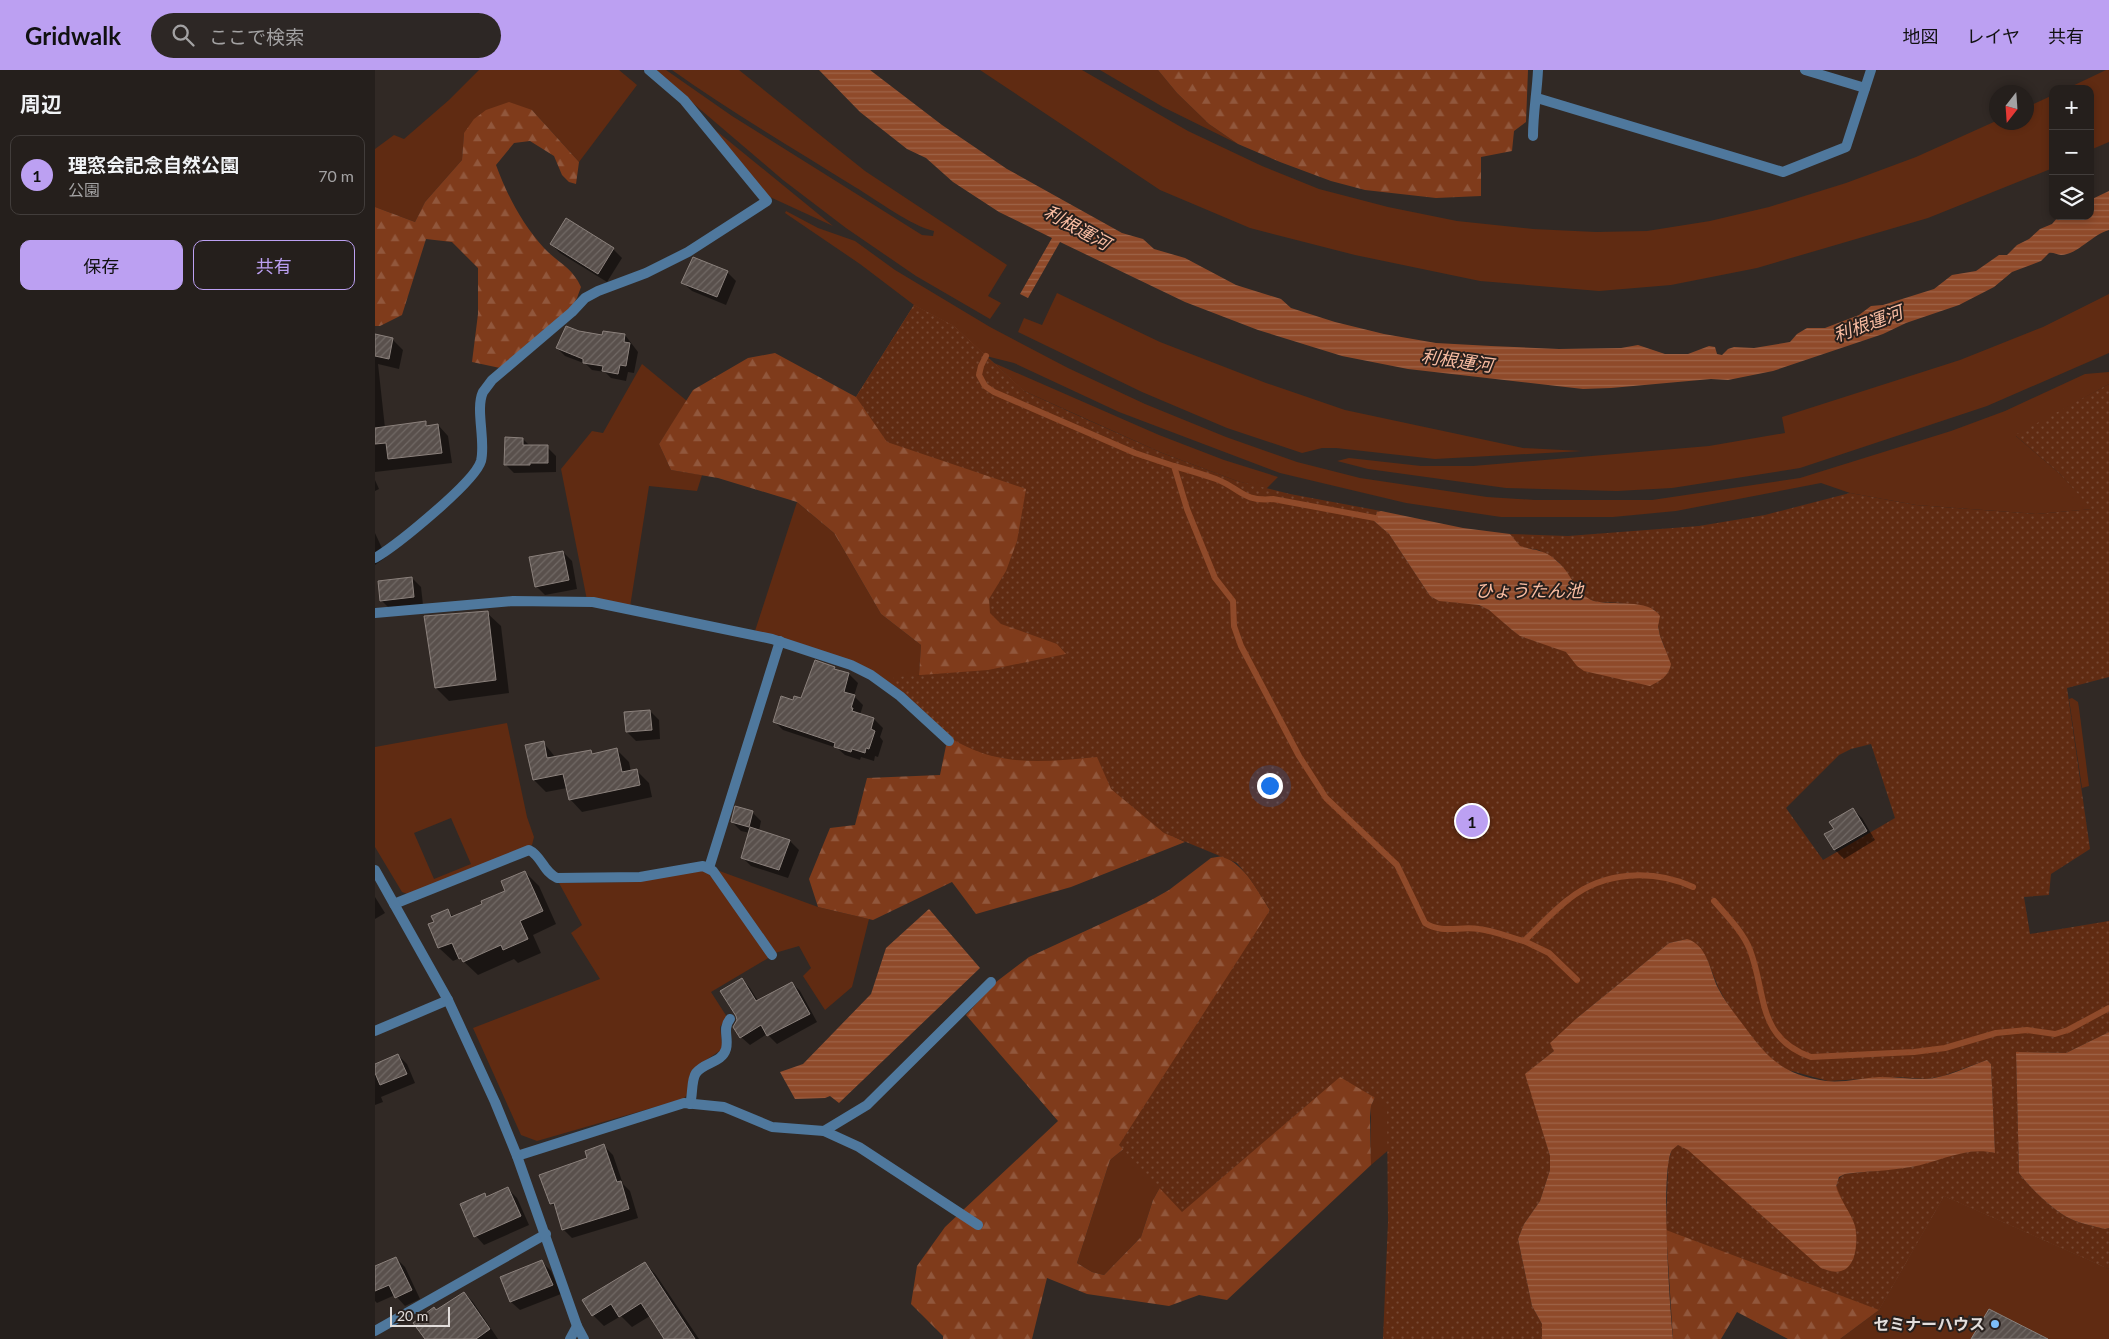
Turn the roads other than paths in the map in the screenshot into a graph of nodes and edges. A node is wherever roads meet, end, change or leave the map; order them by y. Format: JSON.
{"nodes":[{"id":1,"x":649,"y":70,"type":"edge"},
{"id":2,"x":1538,"y":70,"type":"edge"},
{"id":3,"x":1805,"y":70,"type":"edge"},
{"id":4,"x":1871,"y":70,"type":"edge"},
{"id":5,"x":1865,"y":88,"type":"junction"},
{"id":6,"x":1537,"y":98,"type":"junction"},
{"id":7,"x":1533,"y":136,"type":"dead end"},
{"id":8,"x":375,"y":558,"type":"edge"},
{"id":9,"x":375,"y":613,"type":"edge"},
{"id":10,"x":780,"y":641,"type":"junction"},
{"id":11,"x":949,"y":741,"type":"dead end"},
{"id":12,"x":709,"y":868,"type":"junction"},
{"id":13,"x":375,"y":870,"type":"edge"},
{"id":14,"x":394,"y":904,"type":"junction"},
{"id":15,"x":772,"y":954,"type":"dead end"},
{"id":16,"x":991,"y":982,"type":"dead end"},
{"id":17,"x":448,"y":1000,"type":"junction"},
{"id":18,"x":730,"y":1019,"type":"dead end"},
{"id":19,"x":375,"y":1031,"type":"edge"},
{"id":20,"x":690,"y":1104,"type":"junction"},
{"id":21,"x":824,"y":1131,"type":"junction"},
{"id":22,"x":517,"y":1156,"type":"junction"},
{"id":23,"x":978,"y":1224,"type":"dead end"},
{"id":24,"x":545,"y":1234,"type":"junction"},
{"id":25,"x":577,"y":1326,"type":"junction"},
{"id":26,"x":375,"y":1331,"type":"edge"},
{"id":27,"x":570,"y":1339,"type":"edge"},
{"id":28,"x":584,"y":1339,"type":"edge"}],
"edges":[{"from":1,"to":8,"type":"street"},
{"from":2,"to":6,"type":"street"},
{"from":3,"to":5,"type":"street"},
{"from":4,"to":5,"type":"street"},
{"from":5,"to":6,"type":"street"},
{"from":6,"to":7,"type":"street"},
{"from":9,"to":10,"type":"street"},
{"from":10,"to":11,"type":"street"},
{"from":10,"to":12,"type":"street"},
{"from":12,"to":14,"type":"street"},
{"from":12,"to":15,"type":"street"},
{"from":13,"to":14,"type":"street"},
{"from":14,"to":17,"type":"street"},
{"from":16,"to":21,"type":"street"},
{"from":17,"to":19,"type":"street"},
{"from":17,"to":22,"type":"street"},
{"from":18,"to":20,"type":"street"},
{"from":20,"to":21,"type":"street"},
{"from":20,"to":22,"type":"street"},
{"from":21,"to":23,"type":"street"},
{"from":22,"to":24,"type":"street"},
{"from":24,"to":25,"type":"street"},
{"from":24,"to":26,"type":"street"},
{"from":25,"to":27,"type":"street"},
{"from":25,"to":28,"type":"street"}]}
